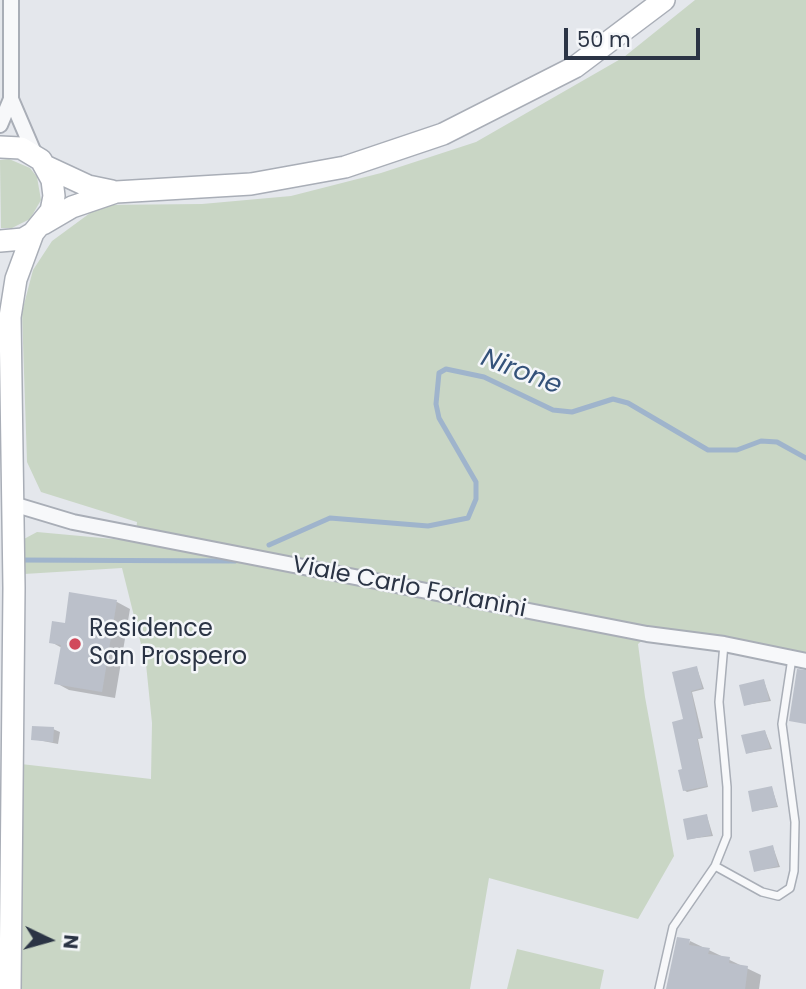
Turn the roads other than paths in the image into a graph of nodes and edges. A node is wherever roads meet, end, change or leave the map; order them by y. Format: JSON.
{"nodes":[{"id":1,"x":11,"y":0,"type":"edge"},
{"id":2,"x":664,"y":0,"type":"edge"},
{"id":3,"x":11,"y":99,"type":"junction"},
{"id":4,"x":0,"y":125,"type":"edge"},
{"id":5,"x":0,"y":147,"type":"edge"},
{"id":6,"x":40,"y":161,"type":"junction"},
{"id":7,"x":116,"y":192,"type":"junction"},
{"id":8,"x":38,"y":229,"type":"junction"},
{"id":9,"x":0,"y":241,"type":"edge"},
{"id":10,"x":0,"y":287,"type":"edge"},
{"id":11,"x":10,"y":317,"type":"junction"},
{"id":12,"x":13,"y":504,"type":"junction"},
{"id":13,"x":724,"y":644,"type":"junction"},
{"id":14,"x":799,"y":659,"type":"edge"},
{"id":15,"x":715,"y":866,"type":"junction"},
{"id":16,"x":10,"y":989,"type":"edge"},
{"id":17,"x":659,"y":989,"type":"edge"}],
"edges":[{"from":1,"to":3,"type":"street"},
{"from":2,"to":7,"type":"street"},
{"from":3,"to":4,"type":"street"},
{"from":3,"to":6,"type":"street"},
{"from":5,"to":6,"type":"street"},
{"from":6,"to":7,"type":"street"},
{"from":6,"to":8,"type":"street"},
{"from":7,"to":8,"type":"street"},
{"from":8,"to":9,"type":"street"},
{"from":8,"to":11,"type":"street"},
{"from":10,"to":11,"type":"street"},
{"from":11,"to":12,"type":"street"},
{"from":12,"to":13,"type":"street","name":"Viale Carlo Forlanini"},
{"from":12,"to":16,"type":"street"},
{"from":13,"to":14,"type":"street","name":"Viale Carlo Forlanini"},
{"from":13,"to":15,"type":"lane"},
{"from":14,"to":15,"type":"lane"},
{"from":15,"to":17,"type":"lane"}]}
